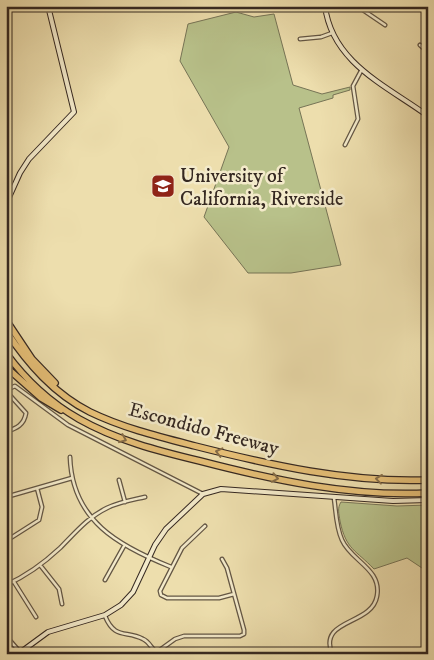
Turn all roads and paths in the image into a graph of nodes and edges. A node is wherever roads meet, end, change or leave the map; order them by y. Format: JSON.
{"nodes":[{"id":1,"x":48,"y":6,"type":"edge"},
{"id":2,"x":325,"y":6,"type":"edge"},
{"id":3,"x":357,"y":6,"type":"edge"},
{"id":4,"x":386,"y":25,"type":"dead end"},
{"id":5,"x":332,"y":33,"type":"junction"},
{"id":6,"x":300,"y":39,"type":"dead end"},
{"id":7,"x":420,"y":45,"type":"dead end"},
{"id":8,"x":428,"y":52,"type":"edge"},
{"id":9,"x":361,"y":71,"type":"junction"},
{"id":10,"x":428,"y":116,"type":"edge"},
{"id":11,"x":345,"y":146,"type":"dead end"},
{"id":12,"x":6,"y":204,"type":"edge"},
{"id":13,"x":6,"y":320,"type":"edge"},
{"id":14,"x":6,"y":331,"type":"edge"},
{"id":15,"x":6,"y":353,"type":"edge"},
{"id":16,"x":6,"y":367,"type":"edge"},
{"id":17,"x":6,"y":390,"type":"edge"},
{"id":18,"x":89,"y":412,"type":"junction"},
{"id":19,"x":78,"y":419,"type":"junction"},
{"id":20,"x":6,"y":432,"type":"edge"},
{"id":21,"x":70,"y":457,"type":"dead end"},
{"id":22,"x":6,"y":460,"type":"edge"},
{"id":23,"x":6,"y":468,"type":"edge"},
{"id":24,"x":72,"y":478,"type":"junction"},
{"id":25,"x":119,"y":480,"type":"dead end"},
{"id":26,"x":428,"y":480,"type":"edge"},
{"id":27,"x":37,"y":488,"type":"junction"},
{"id":28,"x":428,"y":493,"type":"edge"},
{"id":29,"x":203,"y":494,"type":"junction"},
{"id":30,"x":6,"y":497,"type":"edge"},
{"id":31,"x":145,"y":498,"type":"dead end"},
{"id":32,"x":334,"y":498,"type":"junction"},
{"id":33,"x":428,"y":500,"type":"edge"},
{"id":34,"x":125,"y":502,"type":"junction"},
{"id":35,"x":91,"y":518,"type":"junction"},
{"id":36,"x":205,"y":526,"type":"dead end"},
{"id":37,"x":6,"y":541,"type":"edge"},
{"id":38,"x":125,"y":546,"type":"junction"},
{"id":39,"x":149,"y":559,"type":"junction"},
{"id":40,"x":222,"y":559,"type":"dead end"},
{"id":41,"x":40,"y":565,"type":"junction"},
{"id":42,"x":171,"y":568,"type":"junction"},
{"id":43,"x":105,"y":580,"type":"dead end"},
{"id":44,"x":14,"y":582,"type":"junction"},
{"id":45,"x":6,"y":585,"type":"edge"},
{"id":46,"x":234,"y":594,"type":"junction"},
{"id":47,"x":62,"y":604,"type":"dead end"},
{"id":48,"x":105,"y":615,"type":"junction"},
{"id":49,"x":36,"y":617,"type":"dead end"},
{"id":50,"x":6,"y":636,"type":"edge"},
{"id":51,"x":20,"y":653,"type":"edge"},
{"id":52,"x":332,"y":654,"type":"edge"}],
"edges":[{"from":1,"to":12,"type":"street"},
{"from":2,"to":5,"type":"street"},
{"from":3,"to":4,"type":"street"},
{"from":5,"to":6,"type":"street"},
{"from":5,"to":9,"type":"street"},
{"from":7,"to":8,"type":"street"},
{"from":9,"to":10,"type":"street"},
{"from":9,"to":11,"type":"street"},
{"from":13,"to":18,"type":"highway"},
{"from":14,"to":18,"type":"highway","name":"Escondido Freeway"},
{"from":15,"to":19,"type":"highway","name":"Escondido Freeway"},
{"from":16,"to":19,"type":"highway"},
{"from":17,"to":20,"type":"street"},
{"from":17,"to":29,"type":"street"},
{"from":26,"to":18,"type":"highway","name":"Escondido Freeway","one_way":true},
{"from":19,"to":28,"type":"highway","name":"Escondido Freeway","one_way":true},
{"from":21,"to":24,"type":"street"},
{"from":22,"to":23,"type":"street"},
{"from":24,"to":27,"type":"street"},
{"from":24,"to":35,"type":"street"},
{"from":25,"to":34,"type":"street"},
{"from":27,"to":30,"type":"street"},
{"from":27,"to":37,"type":"street"},
{"from":29,"to":32,"type":"street"},
{"from":29,"to":39,"type":"street"},
{"from":31,"to":34,"type":"street"},
{"from":32,"to":33,"type":"street"},
{"from":32,"to":52,"type":"street"},
{"from":34,"to":35,"type":"street"},
{"from":35,"to":38,"type":"street"},
{"from":35,"to":41,"type":"street"},
{"from":36,"to":42,"type":"street"},
{"from":38,"to":39,"type":"street"},
{"from":38,"to":43,"type":"street"},
{"from":39,"to":42,"type":"street"},
{"from":39,"to":48,"type":"street"},
{"from":40,"to":46,"type":"street"},
{"from":41,"to":44,"type":"street"},
{"from":41,"to":47,"type":"street"},
{"from":42,"to":46,"type":"street"},
{"from":44,"to":45,"type":"street"},
{"from":44,"to":49,"type":"street"},
{"from":46,"to":48,"type":"street"},
{"from":48,"to":51,"type":"street"},
{"from":50,"to":51,"type":"street"}]}
